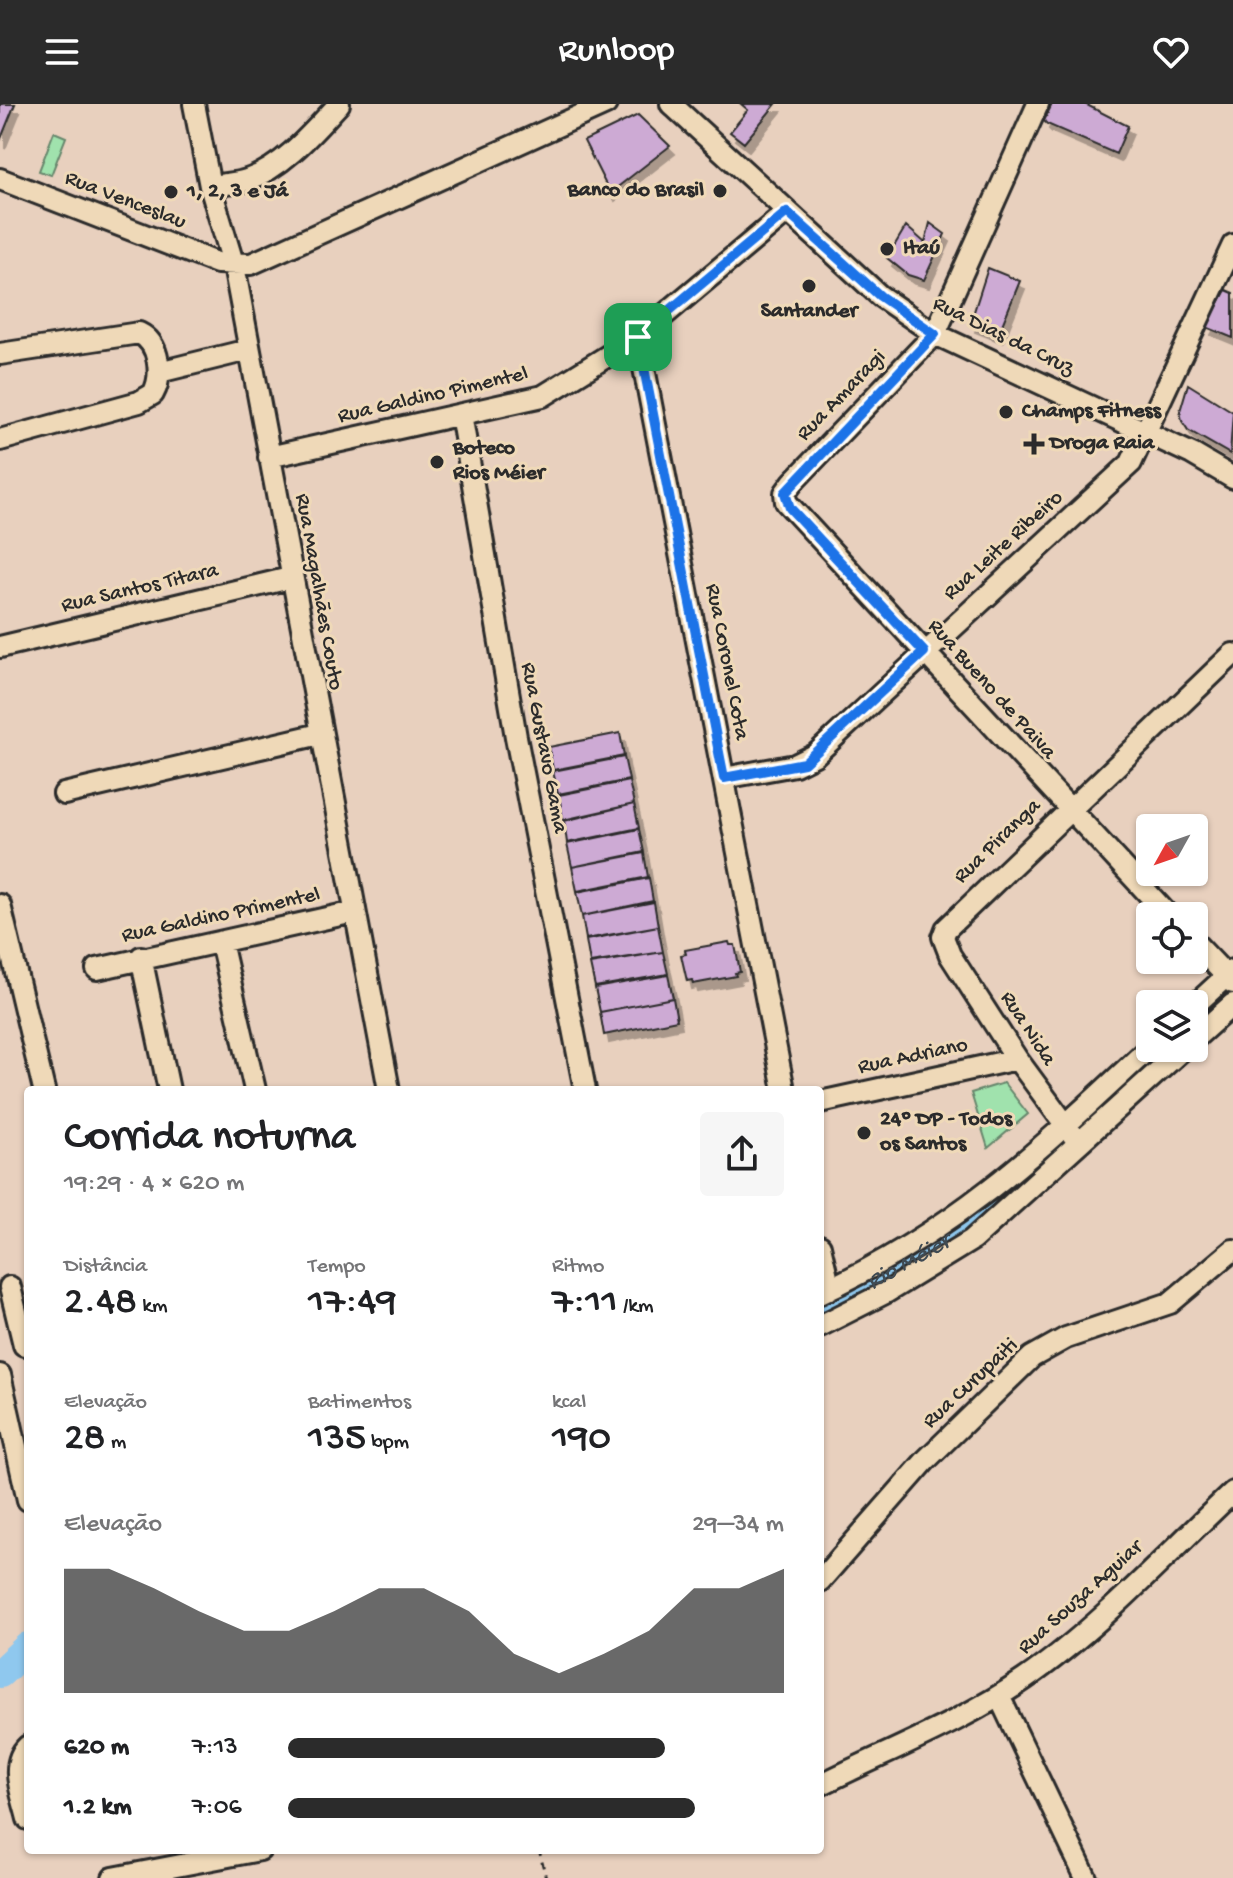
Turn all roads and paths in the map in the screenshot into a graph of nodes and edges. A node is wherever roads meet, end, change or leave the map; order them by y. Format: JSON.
{"nodes":[{"id":1,"x":194,"y":104,"type":"edge"},
{"id":2,"x":339,"y":104,"type":"edge"},
{"id":3,"x":606,"y":104,"type":"edge"},
{"id":4,"x":1038,"y":104,"type":"edge"},
{"id":5,"x":683,"y":108,"type":"edge"},
{"id":6,"x":0,"y":179,"type":"edge"},
{"id":7,"x":210,"y":186,"type":"junction"},
{"id":8,"x":787,"y":212,"type":"junction"},
{"id":9,"x":1233,"y":245,"type":"edge"},
{"id":10,"x":234,"y":266,"type":"junction"},
{"id":11,"x":935,"y":334,"type":"junction"},
{"id":12,"x":638,"y":337,"type":"junction"},
{"id":13,"x":248,"y":350,"type":"junction"},
{"id":14,"x":0,"y":354,"type":"edge"},
{"id":15,"x":159,"y":372,"type":"junction"},
{"id":16,"x":461,"y":414,"type":"junction"},
{"id":17,"x":1146,"y":433,"type":"junction"},
{"id":18,"x":0,"y":440,"type":"edge"},
{"id":19,"x":269,"y":457,"type":"junction"},
{"id":20,"x":1233,"y":478,"type":"edge"},
{"id":21,"x":785,"y":493,"type":"joint"},
{"id":22,"x":290,"y":578,"type":"junction"},
{"id":23,"x":0,"y":647,"type":"edge"},
{"id":24,"x":924,"y":652,"type":"junction"},
{"id":25,"x":1233,"y":654,"type":"edge"},
{"id":26,"x":320,"y":734,"type":"junction"},
{"id":27,"x":724,"y":778,"type":"junction"},
{"id":28,"x":64,"y":794,"type":"dead end"},
{"id":29,"x":1067,"y":809,"type":"junction"},
{"id":30,"x":1156,"y":902,"type":"edge"},
{"id":31,"x":0,"y":905,"type":"edge"},
{"id":32,"x":354,"y":912,"type":"junction"},
{"id":33,"x":943,"y":937,"type":"joint"},
{"id":34,"x":221,"y":942,"type":"junction"},
{"id":35,"x":1208,"y":955,"type":"edge"},
{"id":36,"x":141,"y":957,"type":"junction"},
{"id":37,"x":97,"y":969,"type":"dead end"},
{"id":38,"x":1231,"y":977,"type":"edge"},
{"id":39,"x":1208,"y":995,"type":"edge"},
{"id":40,"x":1233,"y":1004,"type":"edge"},
{"id":41,"x":1208,"y":1026,"type":"edge"},
{"id":42,"x":1017,"y":1059,"type":"junction"},
{"id":43,"x":1137,"y":1062,"type":"edge"},
{"id":44,"x":1166,"y":1062,"type":"edge"},
{"id":45,"x":43,"y":1086,"type":"edge"},
{"id":46,"x":168,"y":1086,"type":"edge"},
{"id":47,"x":254,"y":1086,"type":"edge"},
{"id":48,"x":388,"y":1086,"type":"edge"},
{"id":49,"x":584,"y":1086,"type":"edge"},
{"id":50,"x":783,"y":1086,"type":"edge"},
{"id":51,"x":824,"y":1101,"type":"edge"},
{"id":52,"x":1072,"y":1134,"type":"junction"},
{"id":53,"x":1233,"y":1250,"type":"edge"},
{"id":54,"x":13,"y":1286,"type":"edge"},
{"id":55,"x":825,"y":1291,"type":"edge"},
{"id":56,"x":824,"y":1324,"type":"edge"},
{"id":57,"x":24,"y":1345,"type":"dead end"},
{"id":58,"x":0,"y":1375,"type":"edge"},
{"id":59,"x":24,"y":1482,"type":"edge"},
{"id":60,"x":1233,"y":1492,"type":"edge"},
{"id":61,"x":824,"y":1576,"type":"edge"},
{"id":62,"x":999,"y":1696,"type":"junction"},
{"id":63,"x":24,"y":1751,"type":"edge"},
{"id":64,"x":824,"y":1783,"type":"edge"},
{"id":65,"x":24,"y":1802,"type":"edge"},
{"id":66,"x":216,"y":1854,"type":"edge"},
{"id":67,"x":540,"y":1854,"type":"edge"},
{"id":68,"x":173,"y":1858,"type":"edge"},
{"id":69,"x":113,"y":1878,"type":"edge"},
{"id":70,"x":546,"y":1878,"type":"edge"},
{"id":71,"x":1086,"y":1878,"type":"edge"}],
"edges":[{"from":1,"to":7,"type":"street","name":"Rua Magalhães Couto"},
{"from":2,"to":7,"type":"street"},
{"from":3,"to":10,"type":"street"},
{"from":4,"to":11,"type":"street","name":"Rua Amaragi"},
{"from":5,"to":8,"type":"street","name":"Rua Dias da Cruz"},
{"from":6,"to":10,"type":"street","name":"Rua Venceslau"},
{"from":7,"to":10,"type":"street","name":"Rua Magalhães Couto"},
{"from":8,"to":11,"type":"street","name":"Rua Dias da Cruz"},
{"from":8,"to":12,"type":"street","name":"Rua Galdino Pimentel"},
{"from":9,"to":17,"type":"street","name":"Rua Leite Ribeiro"},
{"from":10,"to":13,"type":"street","name":"Rua Magalhães Couto"},
{"from":11,"to":17,"type":"street","name":"Rua Dias da Cruz"},
{"from":11,"to":21,"type":"street","name":"Rua Amaragi"},
{"from":12,"to":16,"type":"street","name":"Rua Galdino Pimentel"},
{"from":12,"to":27,"type":"street","name":"Rua Coronel Cota"},
{"from":13,"to":15,"type":"street"},
{"from":13,"to":19,"type":"street","name":"Rua Magalhães Couto"},
{"from":14,"to":15,"type":"street"},
{"from":15,"to":18,"type":"street"},
{"from":16,"to":19,"type":"street","name":"Rua Galdino Pimentel"},
{"from":16,"to":49,"type":"street","name":"Rua Gustavo Gama"},
{"from":17,"to":20,"type":"street","name":"Rua Dias da Cruz"},
{"from":17,"to":24,"type":"street","name":"Rua Leite Ribeiro"},
{"from":19,"to":22,"type":"street","name":"Rua Magalhães Couto"},
{"from":21,"to":24,"type":"street","name":"Rua Bueno de Paiva"},
{"from":22,"to":23,"type":"street","name":"Rua Santos Titara"},
{"from":22,"to":26,"type":"street","name":"Rua Magalhães Couto"},
{"from":24,"to":27,"type":"street","name":"Rua Leite Ribeiro"},
{"from":24,"to":29,"type":"street","name":"Rua Bueno de Paiva"},
{"from":25,"to":29,"type":"street","name":"Rua Piranga"},
{"from":26,"to":28,"type":"street"},
{"from":26,"to":32,"type":"street","name":"Rua Magalhães Couto"},
{"from":27,"to":50,"type":"street","name":"Rua Coronel Cota"},
{"from":29,"to":30,"type":"street","name":"Rua Bueno de Paiva"},
{"from":29,"to":33,"type":"street","name":"Rua Piranga"},
{"from":31,"to":45,"type":"street"},
{"from":32,"to":34,"type":"street","name":"Rua Galdino Primentel"},
{"from":32,"to":48,"type":"street","name":"Rua Magalhães Couto"},
{"from":33,"to":42,"type":"street","name":"Rua Nida"},
{"from":34,"to":36,"type":"street","name":"Rua Galdino Primentel"},
{"from":34,"to":47,"type":"street"},
{"from":35,"to":38,"type":"street"},
{"from":36,"to":37,"type":"street","name":"Rua Galdino Primentel"},
{"from":36,"to":46,"type":"street"},
{"from":38,"to":39,"type":"street"},
{"from":40,"to":41,"type":"street"},
{"from":42,"to":51,"type":"street","name":"Rua Adriano"},
{"from":42,"to":52,"type":"street","name":"Rua Nida"},
{"from":43,"to":52,"type":"street"},
{"from":44,"to":52,"type":"street"},
{"from":52,"to":55,"type":"street"},
{"from":52,"to":56,"type":"street"},
{"from":53,"to":61,"type":"street","name":"Rua Curupaiti"},
{"from":54,"to":57,"type":"street"},
{"from":58,"to":59,"type":"street"},
{"from":60,"to":62,"type":"street","name":"Rua Souza Aguiar"},
{"from":62,"to":64,"type":"street","name":"Rua Souza Aguiar"},
{"from":62,"to":71,"type":"street"},
{"from":63,"to":65,"type":"street"},
{"from":66,"to":68,"type":"street"},
{"from":67,"to":70,"type":"path"},
{"from":68,"to":69,"type":"street"}]}
